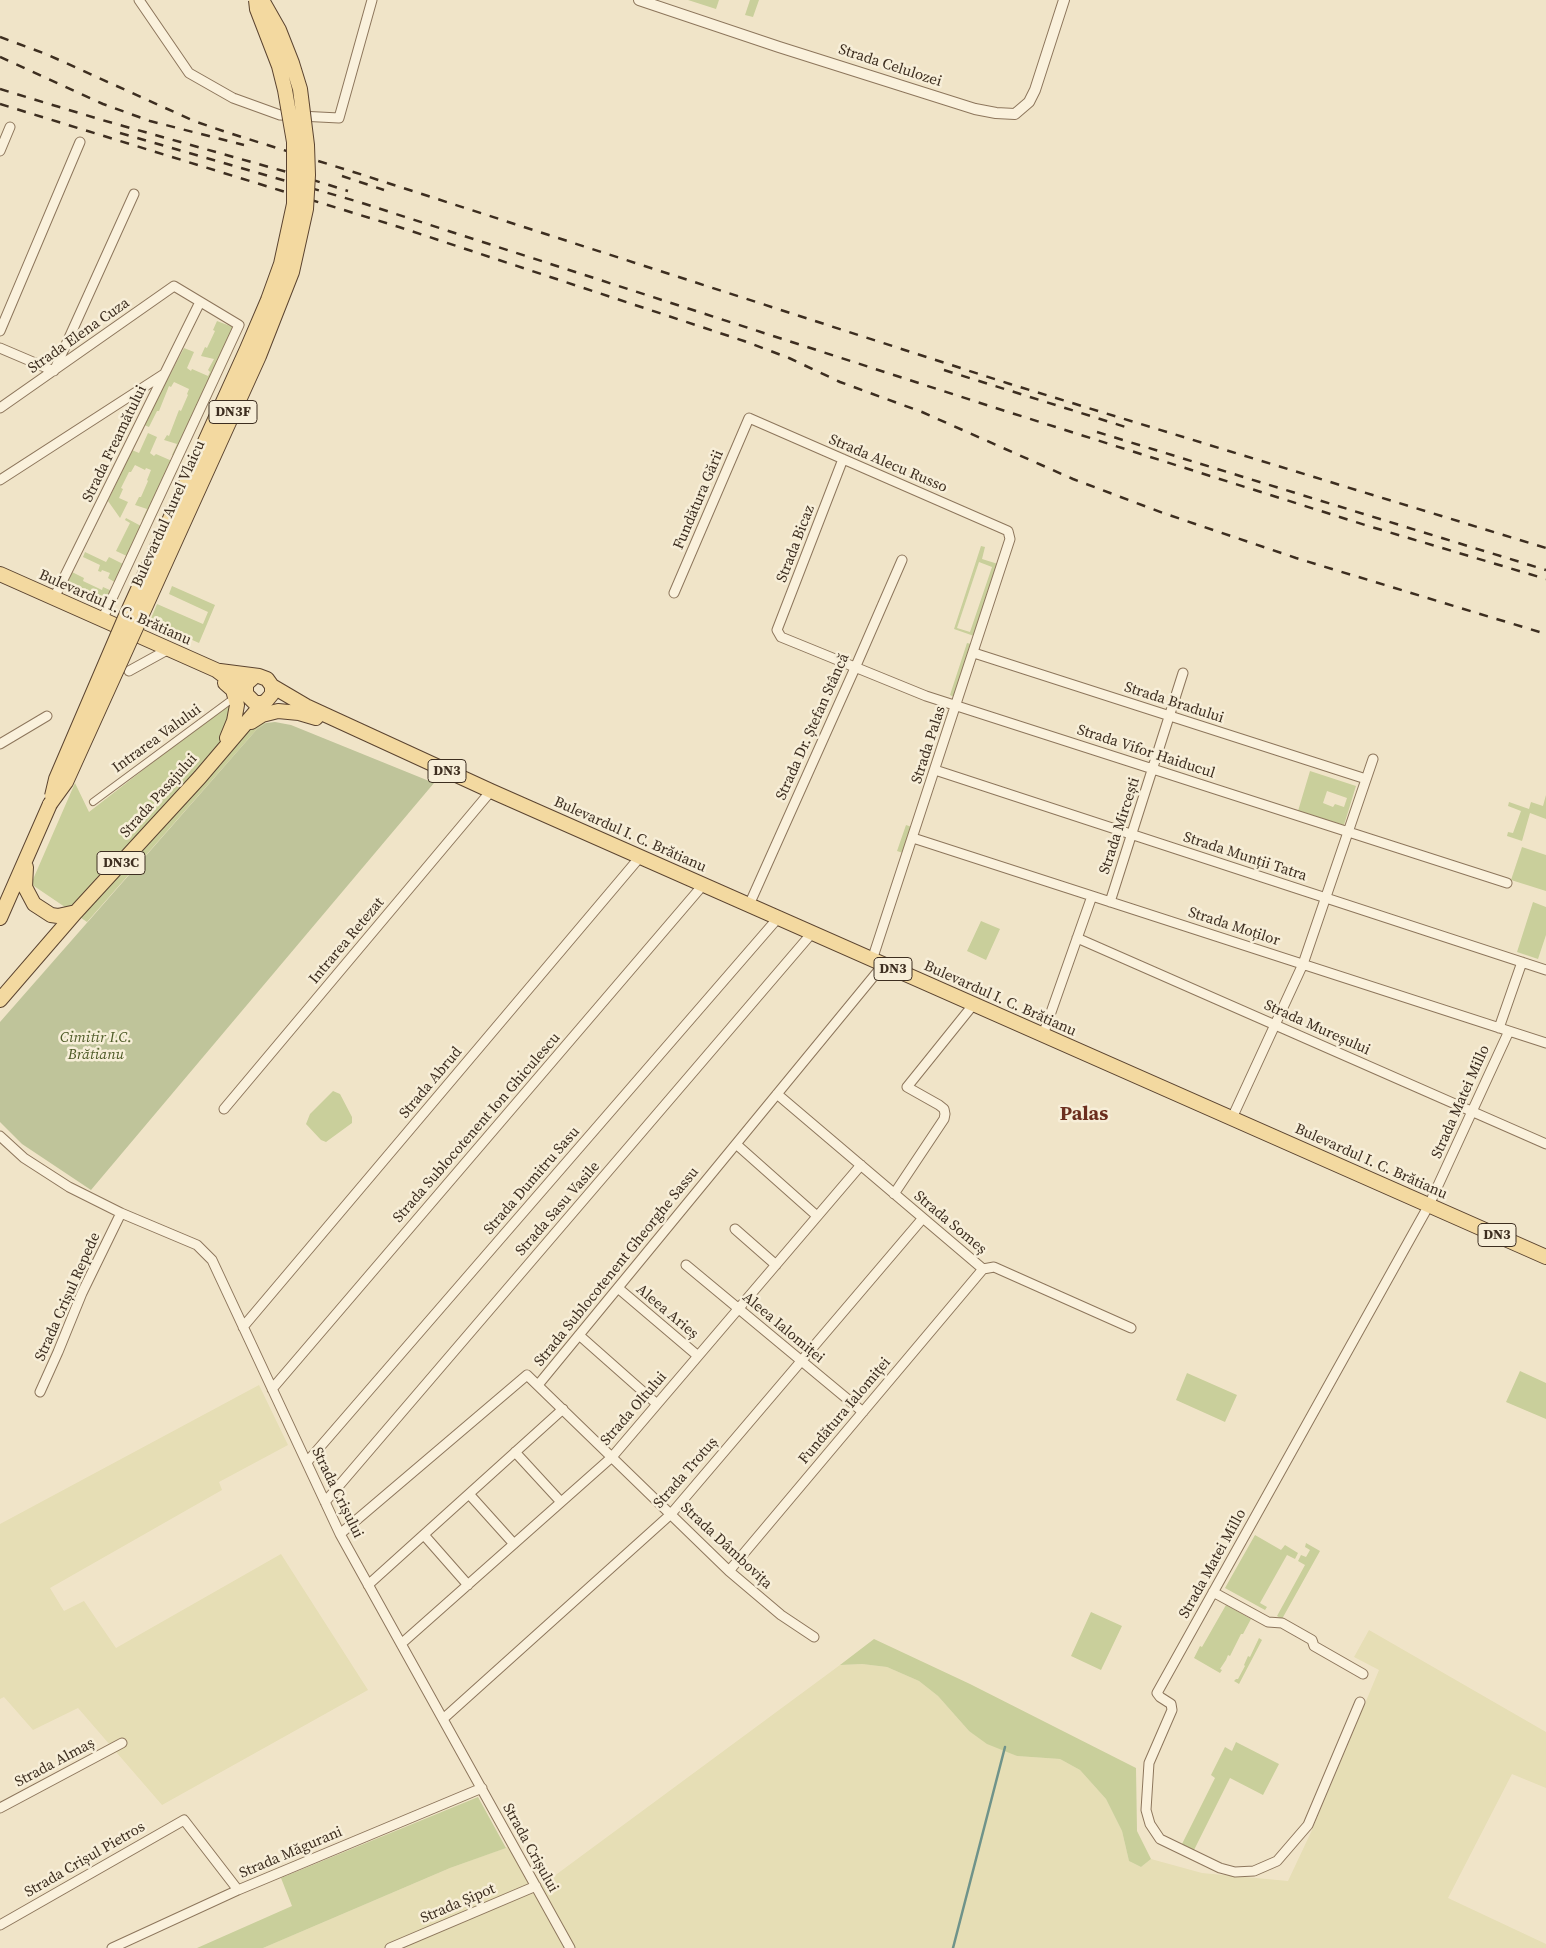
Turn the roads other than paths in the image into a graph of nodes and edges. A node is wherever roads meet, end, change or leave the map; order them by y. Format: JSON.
{"nodes":[{"id":1,"x":139,"y":0,"type":"edge"},
{"id":2,"x":256,"y":0,"type":"edge"},
{"id":3,"x":262,"y":0,"type":"edge"},
{"id":4,"x":372,"y":0,"type":"edge"},
{"id":5,"x":639,"y":0,"type":"edge"},
{"id":6,"x":1064,"y":0,"type":"edge"},
{"id":7,"x":10,"y":127,"type":"dead end"},
{"id":8,"x":80,"y":142,"type":"dead end"},
{"id":9,"x":0,"y":151,"type":"edge"},
{"id":10,"x":134,"y":194,"type":"dead end"},
{"id":11,"x":200,"y":302,"type":"junction"},
{"id":12,"x":0,"y":331,"type":"edge"},
{"id":13,"x":0,"y":348,"type":"edge"},
{"id":14,"x":54,"y":371,"type":"junction"},
{"id":15,"x":164,"y":374,"type":"junction"},
{"id":16,"x":0,"y":408,"type":"edge"},
{"id":17,"x":749,"y":418,"type":"joint"},
{"id":18,"x":843,"y":460,"type":"junction"},
{"id":19,"x":0,"y":480,"type":"edge"},
{"id":20,"x":1010,"y":539,"type":"joint"},
{"id":21,"x":902,"y":560,"type":"dead end"},
{"id":22,"x":0,"y":574,"type":"edge"},
{"id":23,"x":674,"y":593,"type":"dead end"},
{"id":24,"x":54,"y":598,"type":"junction"},
{"id":25,"x":102,"y":620,"type":"junction"},
{"id":26,"x":781,"y":637,"type":"joint"},
{"id":27,"x":169,"y":649,"type":"junction"},
{"id":28,"x":974,"y":653,"type":"junction"},
{"id":29,"x":200,"y":663,"type":"junction"},
{"id":30,"x":855,"y":668,"type":"junction"},
{"id":31,"x":216,"y":670,"type":"junction"},
{"id":32,"x":129,"y":672,"type":"dead end"},
{"id":33,"x":1183,"y":673,"type":"dead end"},
{"id":34,"x":255,"y":676,"type":"junction"},
{"id":35,"x":272,"y":686,"type":"junction"},
{"id":36,"x":242,"y":694,"type":"junction"},
{"id":37,"x":265,"y":702,"type":"junction"},
{"id":38,"x":306,"y":706,"type":"junction"},
{"id":39,"x":956,"y":706,"type":"junction"},
{"id":40,"x":47,"y":716,"type":"dead end"},
{"id":41,"x":1170,"y":716,"type":"junction"},
{"id":42,"x":354,"y":728,"type":"junction"},
{"id":43,"x":0,"y":744,"type":"edge"},
{"id":44,"x":224,"y":748,"type":"junction"},
{"id":45,"x":1373,"y":760,"type":"dead end"},
{"id":46,"x":1153,"y":769,"type":"junction"},
{"id":47,"x":935,"y":770,"type":"junction"},
{"id":48,"x":1366,"y":779,"type":"junction"},
{"id":49,"x":491,"y":791,"type":"junction"},
{"id":50,"x":93,"y":802,"type":"dead end"},
{"id":51,"x":50,"y":804,"type":"junction"},
{"id":52,"x":1348,"y":832,"type":"junction"},
{"id":53,"x":1132,"y":834,"type":"junction"},
{"id":54,"x":913,"y":838,"type":"junction"},
{"id":55,"x":28,"y":854,"type":"junction"},
{"id":56,"x":640,"y":857,"type":"junction"},
{"id":57,"x":1507,"y":882,"type":"dead end"},
{"id":58,"x":703,"y":885,"type":"junction"},
{"id":59,"x":1092,"y":896,"type":"junction"},
{"id":60,"x":1326,"y":898,"type":"junction"},
{"id":61,"x":1110,"y":902,"type":"junction"},
{"id":62,"x":749,"y":905,"type":"junction"},
{"id":63,"x":76,"y":912,"type":"junction"},
{"id":64,"x":0,"y":918,"type":"edge"},
{"id":65,"x":778,"y":918,"type":"junction"},
{"id":66,"x":812,"y":933,"type":"junction"},
{"id":67,"x":1077,"y":938,"type":"junction"},
{"id":68,"x":878,"y":962,"type":"junction"},
{"id":69,"x":1522,"y":962,"type":"junction"},
{"id":70,"x":1303,"y":964,"type":"junction"},
{"id":71,"x":1546,"y":970,"type":"edge"},
{"id":72,"x":0,"y":1000,"type":"edge"},
{"id":73,"x":973,"y":1005,"type":"junction"},
{"id":74,"x":1275,"y":1025,"type":"junction"},
{"id":75,"x":1499,"y":1028,"type":"junction"},
{"id":76,"x":1509,"y":1031,"type":"junction"},
{"id":77,"x":1043,"y":1035,"type":"junction"},
{"id":78,"x":1546,"y":1043,"type":"edge"},
{"id":79,"x":777,"y":1094,"type":"junction"},
{"id":80,"x":224,"y":1109,"type":"dead end"},
{"id":81,"x":1472,"y":1112,"type":"junction"},
{"id":82,"x":1232,"y":1118,"type":"junction"},
{"id":83,"x":0,"y":1136,"type":"edge"},
{"id":84,"x":736,"y":1144,"type":"junction"},
{"id":85,"x":1546,"y":1144,"type":"edge"},
{"id":86,"x":861,"y":1165,"type":"junction"},
{"id":87,"x":894,"y":1194,"type":"junction"},
{"id":88,"x":1429,"y":1205,"type":"junction"},
{"id":89,"x":121,"y":1213,"type":"junction"},
{"id":90,"x":818,"y":1216,"type":"junction"},
{"id":91,"x":923,"y":1218,"type":"junction"},
{"id":92,"x":735,"y":1230,"type":"dead end"},
{"id":93,"x":1546,"y":1257,"type":"edge"},
{"id":94,"x":686,"y":1265,"type":"dead end"},
{"id":95,"x":776,"y":1265,"type":"junction"},
{"id":96,"x":983,"y":1269,"type":"junction"},
{"id":97,"x":618,"y":1288,"type":"junction"},
{"id":98,"x":738,"y":1309,"type":"junction"},
{"id":99,"x":243,"y":1327,"type":"junction"},
{"id":100,"x":1131,"y":1328,"type":"dead end"},
{"id":101,"x":579,"y":1335,"type":"junction"},
{"id":102,"x":698,"y":1356,"type":"junction"},
{"id":103,"x":801,"y":1361,"type":"junction"},
{"id":104,"x":538,"y":1385,"type":"junction"},
{"id":105,"x":272,"y":1389,"type":"junction"},
{"id":106,"x":40,"y":1392,"type":"dead end"},
{"id":107,"x":657,"y":1404,"type":"junction"},
{"id":108,"x":563,"y":1409,"type":"junction"},
{"id":109,"x":862,"y":1412,"type":"junction"},
{"id":110,"x":516,"y":1452,"type":"junction"},
{"id":111,"x":612,"y":1457,"type":"junction"},
{"id":112,"x":307,"y":1462,"type":"junction"},
{"id":113,"x":469,"y":1494,"type":"junction"},
{"id":114,"x":325,"y":1502,"type":"junction"},
{"id":115,"x":561,"y":1502,"type":"junction"},
{"id":116,"x":671,"y":1514,"type":"junction"},
{"id":117,"x":340,"y":1534,"type":"junction"},
{"id":118,"x":424,"y":1535,"type":"junction"},
{"id":119,"x":514,"y":1544,"type":"junction"},
{"id":120,"x":730,"y":1571,"type":"junction"},
{"id":121,"x":368,"y":1584,"type":"junction"},
{"id":122,"x":468,"y":1585,"type":"junction"},
{"id":123,"x":1213,"y":1592,"type":"junction"},
{"id":124,"x":814,"y":1637,"type":"dead end"},
{"id":125,"x":402,"y":1644,"type":"junction"},
{"id":126,"x":1363,"y":1674,"type":"dead end"},
{"id":127,"x":1360,"y":1702,"type":"dead end"},
{"id":128,"x":443,"y":1719,"type":"junction"},
{"id":129,"x":122,"y":1743,"type":"dead end"},
{"id":130,"x":482,"y":1788,"type":"junction"},
{"id":131,"x":0,"y":1808,"type":"edge"},
{"id":132,"x":536,"y":1886,"type":"junction"},
{"id":133,"x":238,"y":1890,"type":"junction"},
{"id":134,"x":0,"y":1925,"type":"edge"},
{"id":135,"x":112,"y":1948,"type":"edge"},
{"id":136,"x":390,"y":1948,"type":"edge"},
{"id":137,"x":570,"y":1948,"type":"edge"}],
"edges":[{"from":1,"to":4,"type":"street"},
{"from":2,"to":51,"type":"main road","name":"Bulevardul Aurel Vlaicu","number":"DN3F","bridge":true},
{"from":3,"to":51,"type":"main road","name":"Bulevardul Aurel Vlaicu","number":"DN3F","bridge":true},
{"from":5,"to":6,"type":"street","name":"Strada Celulozei"},
{"from":7,"to":9,"type":"street"},
{"from":8,"to":12,"type":"street"},
{"from":10,"to":14,"type":"street"},
{"from":11,"to":14,"type":"street","name":"Strada Elena Cuza"},
{"from":11,"to":15,"type":"street","name":"Strada Freamătului"},
{"from":11,"to":25,"type":"street"},
{"from":13,"to":14,"type":"street"},
{"from":14,"to":16,"type":"street","name":"Strada Elena Cuza"},
{"from":15,"to":19,"type":"street"},
{"from":15,"to":24,"type":"street","name":"Strada Freamătului"},
{"from":17,"to":18,"type":"street","name":"Strada Alecu Russo"},
{"from":17,"to":23,"type":"street","name":"Fundătura Gării"},
{"from":18,"to":20,"type":"street","name":"Strada Alecu Russo"},
{"from":18,"to":26,"type":"street","name":"Strada Bicaz"},
{"from":20,"to":28,"type":"street","name":"Strada Palas"},
{"from":21,"to":30,"type":"street","name":"Strada Dr. Ștefan Stâncă"},
{"from":22,"to":24,"type":"main road","name":"Bulevardul I. C. Brătianu","number":"DN3"},
{"from":24,"to":25,"type":"main road","name":"Bulevardul I. C. Brătianu","number":"DN3"},
{"from":25,"to":27,"type":"main road","name":"Bulevardul I. C. Brătianu","number":"DN3"},
{"from":26,"to":30,"type":"street","name":"Strada Vifor Haiducul"},
{"from":27,"to":29,"type":"main road","name":"Bulevardul I. C. Brătianu","number":"DN3"},
{"from":27,"to":32,"type":"street"},
{"from":28,"to":39,"type":"street","name":"Strada Palas"},
{"from":28,"to":41,"type":"street","name":"Strada Bradului"},
{"from":29,"to":31,"type":"main road","name":"Bulevardul I. C. Brătianu","number":"DN3"},
{"from":29,"to":36,"type":"main road"},
{"from":30,"to":39,"type":"street","name":"Strada Vifor Haiducul"},
{"from":30,"to":62,"type":"street","name":"Strada Dr. Ștefan Stâncă"},
{"from":31,"to":34,"type":"main road","name":"Bulevardul I. C. Brătianu","number":"DN3"},
{"from":31,"to":36,"type":"main road","name":"Bulevardul I. C. Brătianu","number":"DN3"},
{"from":33,"to":41,"type":"street","name":"Strada Mircești"},
{"from":34,"to":35,"type":"main road","number":"DN3"},
{"from":34,"to":36,"type":"main road"},
{"from":35,"to":37,"type":"main road"},
{"from":35,"to":38,"type":"main road","name":"Bulevardul I. C. Brătianu","number":"DN3"},
{"from":36,"to":37,"type":"main road","number":"DN3"},
{"from":36,"to":44,"type":"main road","name":"Strada Pasajului","number":"DN3C"},
{"from":36,"to":50,"type":"street","name":"Intrarea Valului"},
{"from":37,"to":38,"type":"main road","name":"Bulevardul I. C. Brătianu","number":"DN3"},
{"from":37,"to":44,"type":"main road","name":"Strada Pasajului","number":"DN3C"},
{"from":38,"to":42,"type":"main road","name":"Bulevardul I. C. Brătianu","number":"DN3"},
{"from":39,"to":46,"type":"street","name":"Strada Vifor Haiducul"},
{"from":39,"to":47,"type":"street","name":"Strada Palas"},
{"from":40,"to":43,"type":"street"},
{"from":41,"to":46,"type":"street","name":"Strada Mircești"},
{"from":41,"to":48,"type":"street","name":"Strada Bradului"},
{"from":42,"to":44,"type":"main road"},
{"from":42,"to":49,"type":"main road","name":"Bulevardul I. C. Brătianu","number":"DN3"},
{"from":44,"to":63,"type":"main road","name":"Strada Pasajului","number":"DN3C"},
{"from":45,"to":48,"type":"street"},
{"from":46,"to":52,"type":"street","name":"Strada Vifor Haiducul"},
{"from":46,"to":53,"type":"street","name":"Strada Mircești"},
{"from":47,"to":53,"type":"street","name":"Strada Munții Tatra"},
{"from":47,"to":54,"type":"street","name":"Strada Palas"},
{"from":48,"to":52,"type":"street"},
{"from":49,"to":56,"type":"main road","name":"Bulevardul I. C. Brătianu","number":"DN3"},
{"from":49,"to":80,"type":"street","name":"Intrarea Retezat"},
{"from":51,"to":55,"type":"main road","name":"Bulevardul Aurel Vlaicu","number":"DN3F"},
{"from":52,"to":57,"type":"street","name":"Strada Vifor Haiducul"},
{"from":52,"to":60,"type":"street"},
{"from":53,"to":60,"type":"street","name":"Strada Munții Tatra"},
{"from":53,"to":61,"type":"street","name":"Strada Mircești"},
{"from":54,"to":59,"type":"street","name":"Strada Moților"},
{"from":54,"to":68,"type":"street","name":"Strada Palas"},
{"from":55,"to":63,"type":"main road"},
{"from":55,"to":64,"type":"main road","name":"Bulevardul Aurel Vlaicu","number":"DN3F"},
{"from":56,"to":58,"type":"main road","name":"Bulevardul I. C. Brătianu","number":"DN3"},
{"from":56,"to":99,"type":"street","name":"Strada Abrud"},
{"from":58,"to":62,"type":"main road","name":"Bulevardul I. C. Brătianu","number":"DN3"},
{"from":58,"to":105,"type":"street","name":"Strada Sublocotenent Ion Ghiculescu"},
{"from":59,"to":61,"type":"street","name":"Strada Moților"},
{"from":59,"to":67,"type":"street"},
{"from":60,"to":69,"type":"street","name":"Strada Munții Tatra"},
{"from":60,"to":70,"type":"street"},
{"from":61,"to":70,"type":"street","name":"Strada Moților"},
{"from":62,"to":65,"type":"main road","name":"Bulevardul I. C. Brătianu","number":"DN3"},
{"from":63,"to":72,"type":"main road","name":"Strada Pasajului","number":"DN3C"},
{"from":65,"to":66,"type":"main road","name":"Bulevardul I. C. Brătianu","number":"DN3"},
{"from":65,"to":112,"type":"street","name":"Strada Dumitru Sasu"},
{"from":66,"to":68,"type":"main road","name":"Bulevardul I. C. Brătianu","number":"DN3"},
{"from":66,"to":114,"type":"street","name":"Strada Sasu Vasile"},
{"from":67,"to":74,"type":"street","name":"Strada Mureșului"},
{"from":67,"to":77,"type":"street"},
{"from":68,"to":73,"type":"main road","name":"Bulevardul I. C. Brătianu","number":"DN3"},
{"from":68,"to":79,"type":"street","name":"Strada Sublocotenent Gheorghe Sassu"},
{"from":69,"to":71,"type":"street","name":"Strada Munții Tatra"},
{"from":69,"to":75,"type":"street","name":"Strada Matei Millo"},
{"from":70,"to":74,"type":"street"},
{"from":70,"to":75,"type":"street","name":"Strada Moților"},
{"from":73,"to":77,"type":"main road","name":"Bulevardul I. C. Brătianu","number":"DN3"},
{"from":73,"to":87,"type":"street"},
{"from":74,"to":81,"type":"street","name":"Strada Mureșului"},
{"from":74,"to":82,"type":"street"},
{"from":75,"to":76,"type":"street","name":"Strada Moților"},
{"from":76,"to":78,"type":"street","name":"Strada Moților"},
{"from":76,"to":81,"type":"street","name":"Strada Matei Millo"},
{"from":77,"to":82,"type":"main road","name":"Bulevardul I. C. Brătianu","number":"DN3"},
{"from":79,"to":84,"type":"street","name":"Strada Sublocotenent Gheorghe Sassu"},
{"from":79,"to":86,"type":"street","name":"Strada Someș"},
{"from":81,"to":85,"type":"street","name":"Strada Mureșului"},
{"from":81,"to":88,"type":"street","name":"Strada Matei Millo"},
{"from":82,"to":88,"type":"main road","name":"Bulevardul I. C. Brătianu","number":"DN3"},
{"from":83,"to":89,"type":"street","name":"Strada Crișului"},
{"from":84,"to":90,"type":"street"},
{"from":84,"to":97,"type":"street","name":"Strada Sublocotenent Gheorghe Sassu"},
{"from":86,"to":87,"type":"street","name":"Strada Someș"},
{"from":86,"to":90,"type":"street","name":"Strada Oltului"},
{"from":87,"to":91,"type":"street","name":"Strada Someș"},
{"from":88,"to":93,"type":"main road","name":"Bulevardul I. C. Brătianu","number":"DN3"},
{"from":88,"to":123,"type":"street","name":"Strada Matei Millo"},
{"from":89,"to":99,"type":"street","name":"Strada Crișului"},
{"from":89,"to":106,"type":"street","name":"Strada Crișul Repede"},
{"from":90,"to":95,"type":"street","name":"Strada Oltului"},
{"from":91,"to":96,"type":"street","name":"Strada Someș"},
{"from":91,"to":103,"type":"street","name":"Strada Trotuș"},
{"from":92,"to":95,"type":"street"},
{"from":94,"to":98,"type":"street","name":"Aleea Ialomiței"},
{"from":95,"to":98,"type":"street","name":"Strada Oltului"},
{"from":96,"to":100,"type":"street","name":"Strada Someș"},
{"from":96,"to":109,"type":"street","name":"Fundătura Ialomiței"},
{"from":97,"to":101,"type":"street","name":"Strada Sublocotenent Gheorghe Sassu"},
{"from":97,"to":102,"type":"street","name":"Aleea Arieș"},
{"from":98,"to":102,"type":"street","name":"Strada Oltului"},
{"from":98,"to":103,"type":"street","name":"Aleea Ialomiței"},
{"from":99,"to":105,"type":"street","name":"Strada Crișului"},
{"from":101,"to":104,"type":"street","name":"Strada Sublocotenent Gheorghe Sassu"},
{"from":101,"to":107,"type":"street"},
{"from":102,"to":107,"type":"street","name":"Strada Oltului"},
{"from":103,"to":109,"type":"street","name":"Aleea Ialomiței"},
{"from":103,"to":116,"type":"street","name":"Strada Trotuș"},
{"from":104,"to":108,"type":"street","name":"Strada Dâmbovița"},
{"from":104,"to":117,"type":"street","name":"Strada Sublocotenent Gheorghe Sassu"},
{"from":105,"to":112,"type":"street","name":"Strada Crișului"},
{"from":107,"to":111,"type":"street","name":"Strada Oltului"},
{"from":108,"to":110,"type":"street"},
{"from":108,"to":111,"type":"street","name":"Strada Dâmbovița"},
{"from":109,"to":120,"type":"street","name":"Fundătura Ialomiței"},
{"from":110,"to":113,"type":"street"},
{"from":110,"to":115,"type":"street"},
{"from":111,"to":115,"type":"street","name":"Strada Oltului"},
{"from":111,"to":116,"type":"street","name":"Strada Dâmbovița"},
{"from":112,"to":114,"type":"street","name":"Strada Crișului"},
{"from":113,"to":118,"type":"street"},
{"from":113,"to":119,"type":"street"},
{"from":114,"to":117,"type":"street","name":"Strada Crișului"},
{"from":115,"to":119,"type":"street","name":"Strada Oltului"},
{"from":116,"to":120,"type":"street","name":"Strada Dâmbovița"},
{"from":116,"to":128,"type":"street","name":"Strada Trotuș"},
{"from":117,"to":121,"type":"street","name":"Strada Crișului"},
{"from":118,"to":121,"type":"street"},
{"from":118,"to":122,"type":"street"},
{"from":119,"to":122,"type":"street","name":"Strada Oltului"},
{"from":120,"to":124,"type":"street","name":"Strada Dâmbovița"},
{"from":121,"to":125,"type":"street","name":"Strada Crișului"},
{"from":122,"to":125,"type":"street","name":"Strada Oltului"},
{"from":123,"to":126,"type":"street"},
{"from":123,"to":127,"type":"street","name":"Strada Matei Millo"},
{"from":125,"to":128,"type":"street","name":"Strada Crișului"},
{"from":128,"to":130,"type":"street","name":"Strada Crișului"},
{"from":129,"to":131,"type":"street","name":"Strada Almaș"},
{"from":130,"to":132,"type":"street","name":"Strada Crișului"},
{"from":130,"to":133,"type":"street","name":"Strada Măgurani"},
{"from":132,"to":136,"type":"street","name":"Strada Șipot"},
{"from":132,"to":137,"type":"street","name":"Strada Crișului"},
{"from":133,"to":134,"type":"street","name":"Strada Crișul Pietros"},
{"from":133,"to":135,"type":"street","name":"Strada Măgurani"}]}
